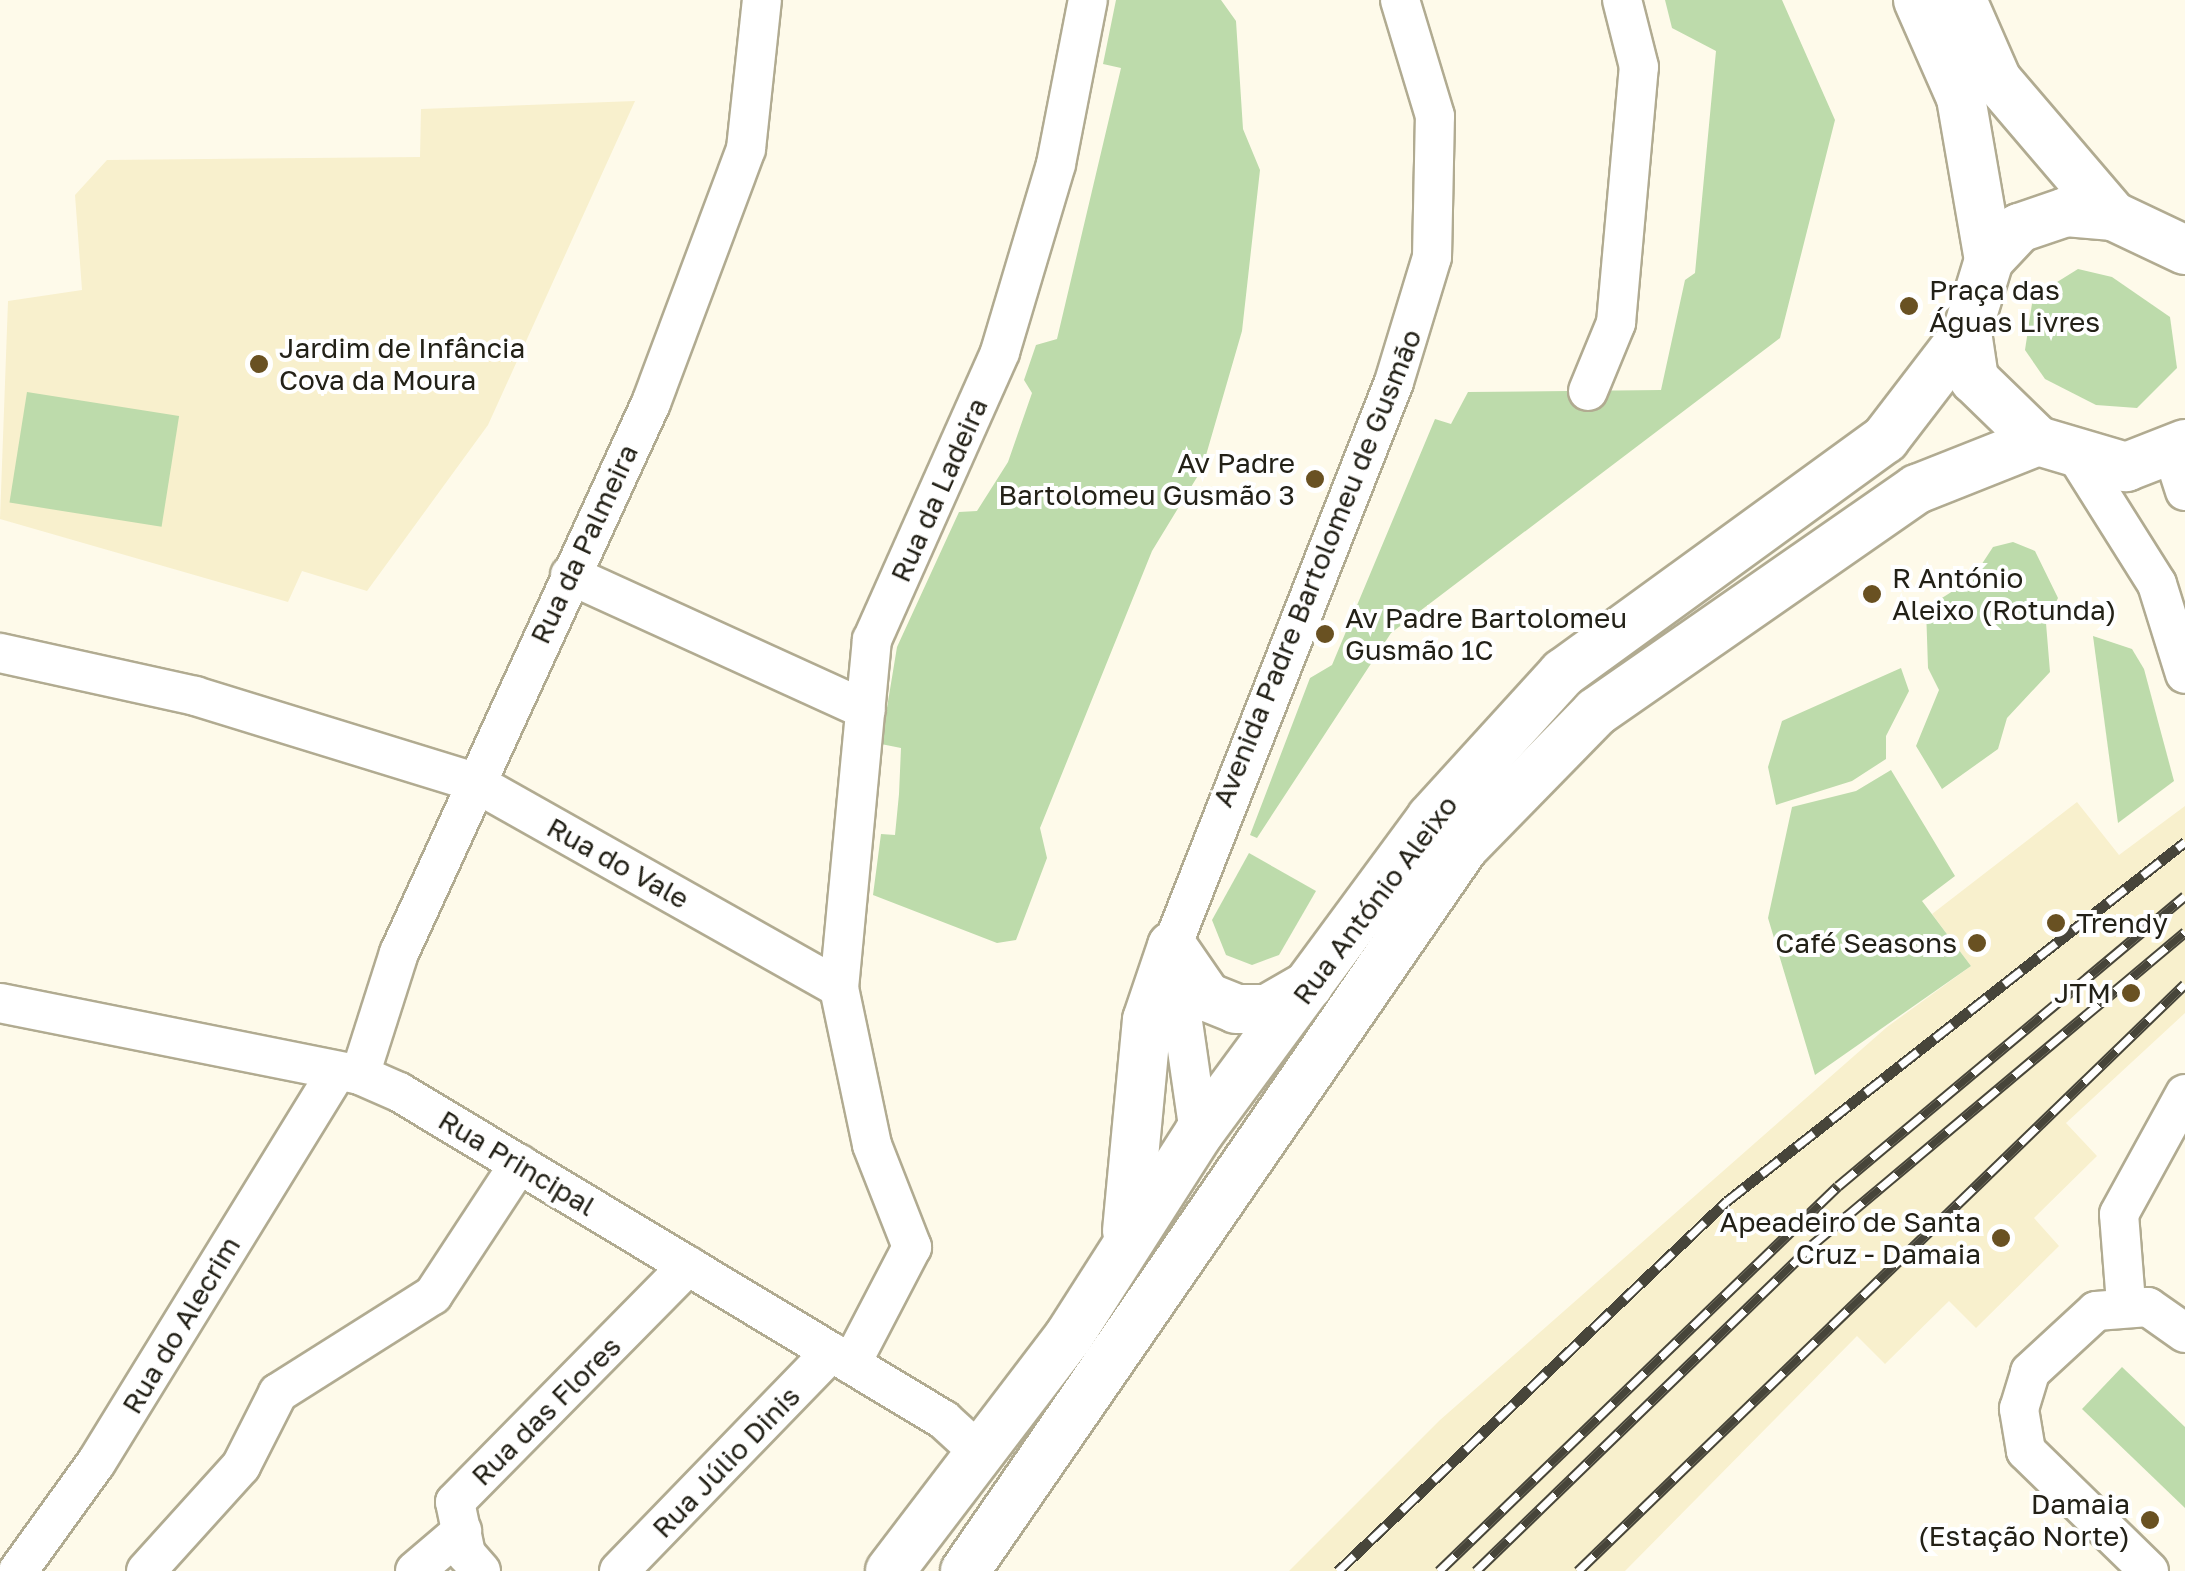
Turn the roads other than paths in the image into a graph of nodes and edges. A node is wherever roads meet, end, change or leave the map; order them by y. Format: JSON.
{"nodes":[{"id":1,"x":762,"y":0,"type":"edge"},
{"id":2,"x":1088,"y":0,"type":"edge"},
{"id":3,"x":1400,"y":0,"type":"edge"},
{"id":4,"x":1622,"y":0,"type":"edge"},
{"id":5,"x":1918,"y":0,"type":"edge"},
{"id":6,"x":1962,"y":0,"type":"edge"},
{"id":7,"x":2113,"y":216,"type":"junction"},
{"id":8,"x":2185,"y":250,"type":"edge"},
{"id":9,"x":1989,"y":260,"type":"junction"},
{"id":10,"x":1967,"y":332,"type":"junction"},
{"id":11,"x":1588,"y":391,"type":"dead end"},
{"id":12,"x":2058,"y":450,"type":"junction"},
{"id":13,"x":2181,"y":463,"type":"edge"},
{"id":14,"x":570,"y":575,"type":"junction"},
{"id":15,"x":0,"y":652,"type":"edge"},
{"id":16,"x":2185,"y":674,"type":"edge"},
{"id":17,"x":866,"y":710,"type":"junction"},
{"id":18,"x":472,"y":781,"type":"junction"},
{"id":19,"x":1172,"y":946,"type":"junction"},
{"id":20,"x":1319,"y":977,"type":"junction"},
{"id":21,"x":839,"y":988,"type":"junction"},
{"id":22,"x":0,"y":1003,"type":"edge"},
{"id":23,"x":347,"y":1074,"type":"junction"},
{"id":24,"x":2185,"y":1094,"type":"edge"},
{"id":25,"x":1199,"y":1134,"type":"junction"},
{"id":26,"x":519,"y":1164,"type":"junction"},
{"id":27,"x":1186,"y":1258,"type":"junction"},
{"id":28,"x":1120,"y":1264,"type":"junction"},
{"id":29,"x":688,"y":1266,"type":"junction"},
{"id":30,"x":2126,"y":1304,"type":"junction"},
{"id":31,"x":2185,"y":1333,"type":"edge"},
{"id":32,"x":841,"y":1358,"type":"junction"},
{"id":33,"x":980,"y":1453,"type":"junction"},
{"id":34,"x":462,"y":1530,"type":"junction"},
{"id":35,"x":24,"y":1569,"type":"edge"},
{"id":36,"x":146,"y":1571,"type":"edge"},
{"id":37,"x":415,"y":1571,"type":"edge"},
{"id":38,"x":481,"y":1571,"type":"edge"},
{"id":39,"x":619,"y":1571,"type":"edge"},
{"id":40,"x":890,"y":1571,"type":"edge"},
{"id":41,"x":965,"y":1571,"type":"edge"},
{"id":42,"x":2149,"y":1571,"type":"edge"}],
"edges":[{"from":1,"to":14,"type":"street","name":"Rua da Palmeira"},
{"from":2,"to":17,"type":"street","name":"Rua da Ladeira"},
{"from":3,"to":19,"type":"street","name":"Avenida Padre Bartolomeu de Gusmão"},
{"from":4,"to":11,"type":"street"},
{"from":5,"to":9,"type":"street"},
{"from":6,"to":7,"type":"street"},
{"from":7,"to":8,"type":"street"},
{"from":7,"to":9,"type":"street"},
{"from":9,"to":10,"type":"street"},
{"from":10,"to":12,"type":"street"},
{"from":10,"to":20,"type":"street","name":"Rua António Aleixo"},
{"from":12,"to":13,"type":"street"},
{"from":12,"to":16,"type":"street"},
{"from":12,"to":27,"type":"street","name":"Rua António Aleixo"},
{"from":14,"to":17,"type":"street"},
{"from":14,"to":18,"type":"street","name":"Rua da Palmeira"},
{"from":15,"to":18,"type":"street","name":"Rua do Vale"},
{"from":17,"to":21,"type":"street","name":"Rua da Ladeira"},
{"from":18,"to":21,"type":"street","name":"Rua do Vale"},
{"from":18,"to":23,"type":"street","name":"Rua da Palmeira"},
{"from":19,"to":20,"type":"street"},
{"from":19,"to":25,"type":"street","name":"Avenida Padre Bartolomeu de Gusmão"},
{"from":19,"to":28,"type":"street"},
{"from":20,"to":25,"type":"street","name":"Rua António Aleixo"},
{"from":21,"to":32,"type":"street"},
{"from":22,"to":23,"type":"street","name":"Rua Principal"},
{"from":23,"to":26,"type":"street","name":"Rua Principal"},
{"from":23,"to":35,"type":"street","name":"Rua do Alecrim"},
{"from":24,"to":30,"type":"street"},
{"from":25,"to":27,"type":"street"},
{"from":25,"to":28,"type":"street","name":"Rua António Aleixo"},
{"from":26,"to":29,"type":"street","name":"Rua Principal"},
{"from":26,"to":36,"type":"street"},
{"from":27,"to":41,"type":"street","name":"Rua António Aleixo"},
{"from":28,"to":33,"type":"street","name":"Rua António Aleixo"},
{"from":29,"to":32,"type":"street","name":"Rua Principal"},
{"from":29,"to":34,"type":"street","name":"Rua das Flores"},
{"from":30,"to":31,"type":"street"},
{"from":30,"to":42,"type":"street"},
{"from":32,"to":33,"type":"street","name":"Rua Principal"},
{"from":32,"to":39,"type":"street","name":"Rua Júlio Dinis"},
{"from":33,"to":40,"type":"street","name":"Rua António Aleixo"},
{"from":34,"to":37,"type":"street"},
{"from":34,"to":38,"type":"street"}]}
